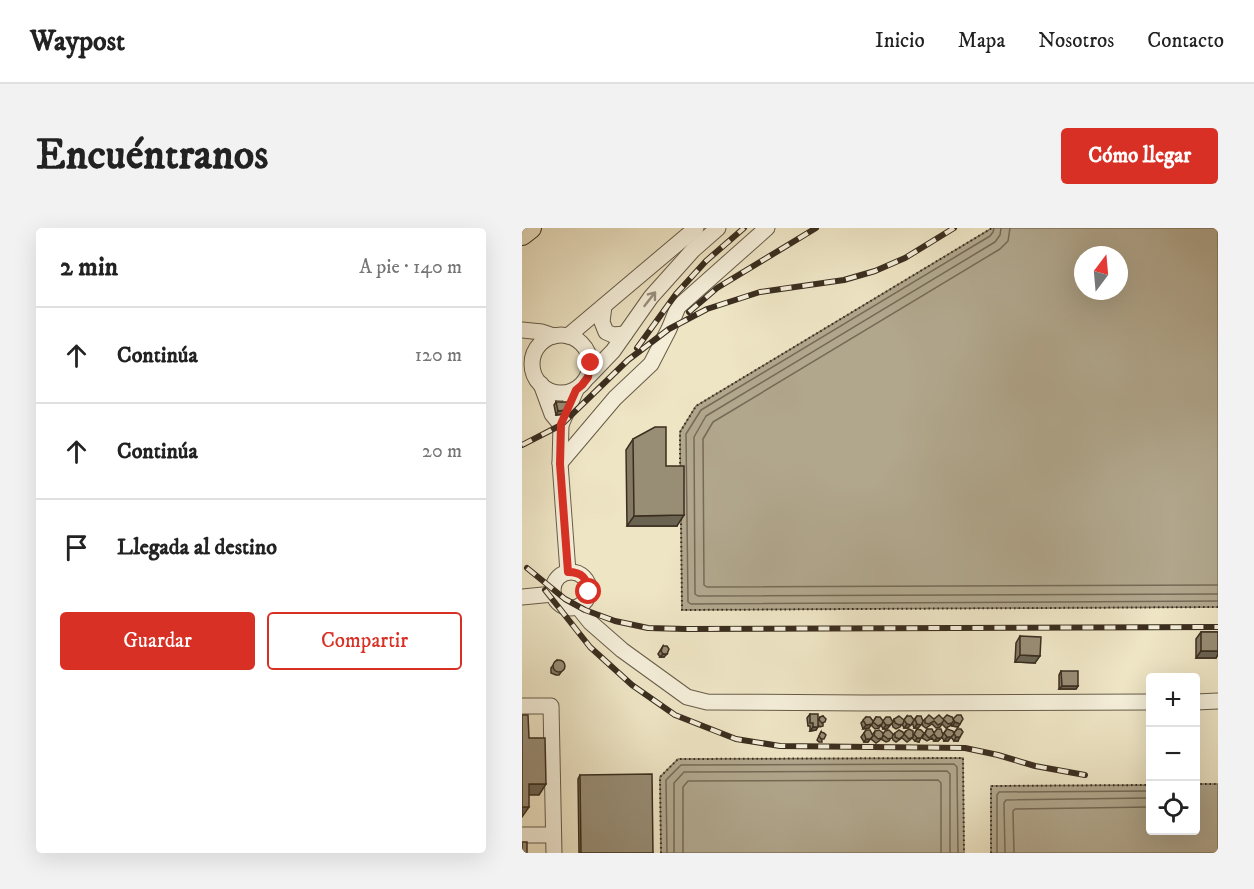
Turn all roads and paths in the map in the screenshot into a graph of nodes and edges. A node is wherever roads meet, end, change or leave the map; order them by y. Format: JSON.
{"nodes":[{"id":1,"x":531,"y":228,"type":"edge"},
{"id":2,"x":766,"y":228,"type":"edge"},
{"id":3,"x":992,"y":228,"type":"edge"},
{"id":4,"x":708,"y":230,"type":"edge"},
{"id":5,"x":683,"y":233,"type":"edge"},
{"id":6,"x":522,"y":235,"type":"edge"},
{"id":7,"x":604,"y":306,"type":"junction"},
{"id":8,"x":522,"y":330,"type":"edge"},
{"id":9,"x":625,"y":334,"type":"junction"},
{"id":10,"x":561,"y":336,"type":"junction"},
{"id":11,"x":522,"y":366,"type":"edge"},
{"id":12,"x":588,"y":377,"type":"junction"},
{"id":13,"x":539,"y":383,"type":"junction"},
{"id":14,"x":576,"y":390,"type":"junction"},
{"id":15,"x":561,"y":424,"type":"junction"},
{"id":16,"x":560,"y":464,"type":"junction"},
{"id":17,"x":681,"y":468,"type":"edge"},
{"id":18,"x":681,"y":515,"type":"edge"},
{"id":19,"x":568,"y":572,"type":"junction"},
{"id":20,"x":553,"y":594,"type":"junction"},
{"id":21,"x":522,"y":597,"type":"edge"},
{"id":22,"x":578,"y":607,"type":"junction"},
{"id":23,"x":1218,"y":607,"type":"edge"},
{"id":24,"x":1146,"y":702,"type":"edge"},
{"id":25,"x":1200,"y":702,"type":"edge"},
{"id":26,"x":1218,"y":702,"type":"edge"},
{"id":27,"x":522,"y":706,"type":"edge"},
{"id":28,"x":1200,"y":784,"type":"edge"},
{"id":29,"x":1218,"y":784,"type":"edge"},
{"id":30,"x":1146,"y":785,"type":"edge"},
{"id":31,"x":522,"y":835,"type":"edge"},
{"id":32,"x":553,"y":835,"type":"junction"},
{"id":33,"x":554,"y":853,"type":"edge"},
{"id":34,"x":661,"y":853,"type":"edge"},
{"id":35,"x":964,"y":853,"type":"edge"},
{"id":36,"x":991,"y":853,"type":"edge"}],
"edges":[{"from":1,"to":6,"type":"main road"},
{"from":2,"to":16,"type":"lane"},
{"from":3,"to":17,"type":"path"},
{"from":4,"to":5,"type":"lane"},
{"from":9,"to":4,"type":"lane","one_way":true},
{"from":5,"to":7,"type":"lane"},
{"from":7,"to":9,"type":"lane"},
{"from":7,"to":10,"type":"lane"},
{"from":8,"to":10,"type":"lane"},
{"from":9,"to":12,"type":"lane"},
{"from":10,"to":12,"type":"lane"},
{"from":10,"to":13,"type":"lane"},
{"from":11,"to":13,"type":"lane"},
{"from":12,"to":14,"type":"lane"},
{"from":13,"to":14,"type":"lane"},
{"from":13,"to":15,"type":"lane"},
{"from":14,"to":15,"type":"lane"},
{"from":15,"to":16,"type":"lane"},
{"from":16,"to":19,"type":"lane"},
{"from":18,"to":23,"type":"path"},
{"from":19,"to":20,"type":"lane"},
{"from":19,"to":22,"type":"lane"},
{"from":20,"to":21,"type":"lane"},
{"from":20,"to":22,"type":"lane"},
{"from":22,"to":24,"type":"lane"},
{"from":25,"to":26,"type":"lane"},
{"from":27,"to":32,"type":"lane"},
{"from":28,"to":29,"type":"path"},
{"from":30,"to":36,"type":"path"},
{"from":31,"to":32,"type":"lane"},
{"from":32,"to":33,"type":"lane"},
{"from":34,"to":35,"type":"path"}]}
